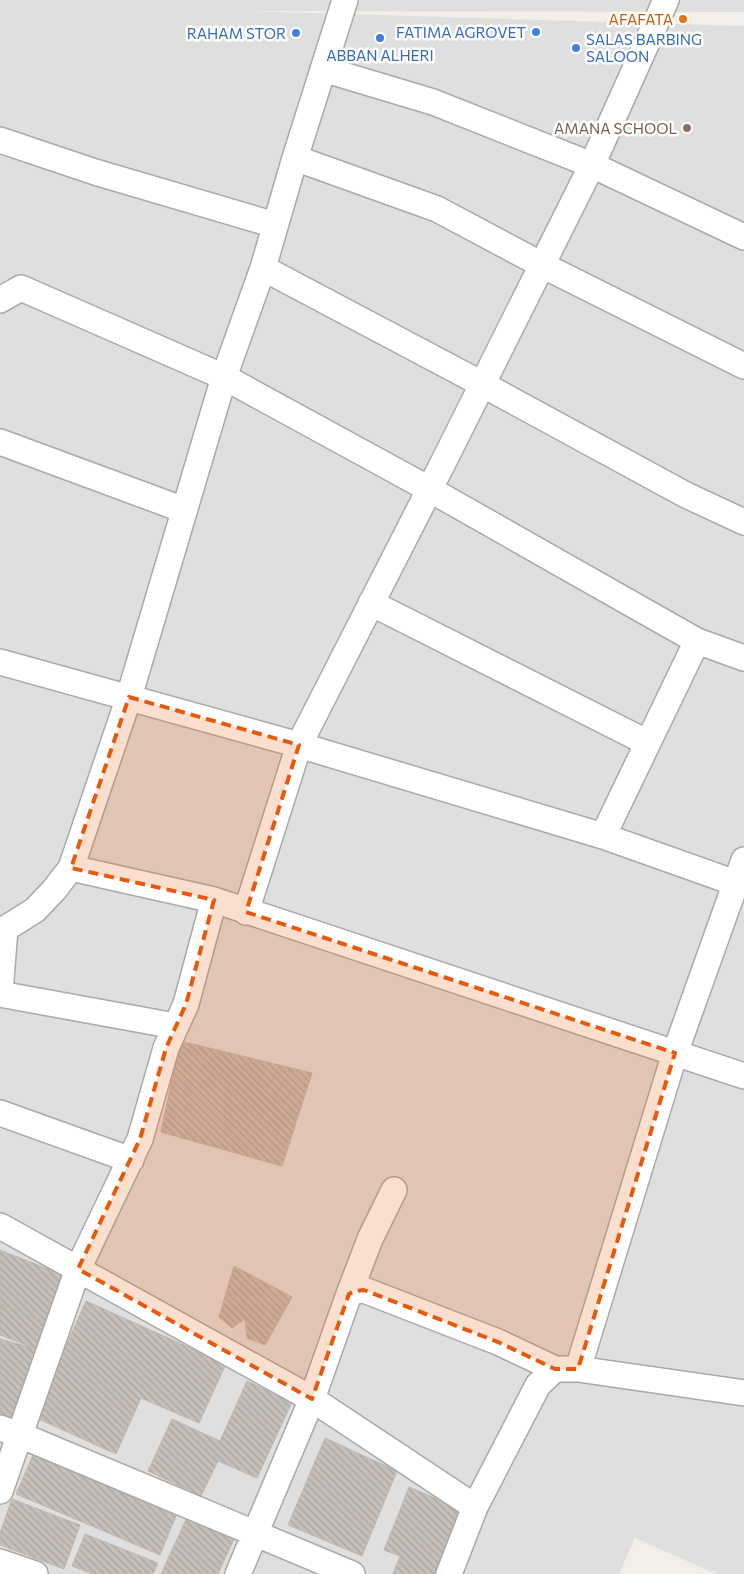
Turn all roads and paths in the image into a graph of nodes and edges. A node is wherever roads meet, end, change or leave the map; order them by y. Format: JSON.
{"nodes":[{"id":1,"x":345,"y":0,"type":"edge"},
{"id":2,"x":666,"y":0,"type":"edge"},
{"id":3,"x":323,"y":69,"type":"junction"},
{"id":4,"x":0,"y":140,"type":"edge"},
{"id":5,"x":295,"y":158,"type":"junction"},
{"id":6,"x":592,"y":165,"type":"junction"},
{"id":7,"x":275,"y":225,"type":"junction"},
{"id":8,"x":744,"y":236,"type":"edge"},
{"id":9,"x":542,"y":265,"type":"junction"},
{"id":10,"x":263,"y":268,"type":"junction"},
{"id":11,"x":0,"y":300,"type":"edge"},
{"id":12,"x":744,"y":366,"type":"edge"},
{"id":13,"x":224,"y":377,"type":"junction"},
{"id":14,"x":482,"y":384,"type":"junction"},
{"id":15,"x":0,"y":442,"type":"edge"},
{"id":16,"x":429,"y":489,"type":"junction"},
{"id":17,"x":184,"y":510,"type":"junction"},
{"id":18,"x":744,"y":522,"type":"edge"},
{"id":19,"x":371,"y":603,"type":"junction"},
{"id":20,"x":697,"y":641,"type":"junction"},
{"id":21,"x":744,"y":658,"type":"edge"},
{"id":22,"x":0,"y":662,"type":"edge"},
{"id":23,"x":129,"y":697,"type":"junction"},
{"id":24,"x":648,"y":743,"type":"junction"},
{"id":25,"x":299,"y":745,"type":"junction"},
{"id":26,"x":602,"y":836,"type":"junction"},
{"id":27,"x":744,"y":860,"type":"edge"},
{"id":28,"x":71,"y":868,"type":"junction"},
{"id":29,"x":740,"y":885,"type":"edge"},
{"id":30,"x":214,"y":900,"type":"junction"},
{"id":31,"x":246,"y":912,"type":"junction"},
{"id":32,"x":2,"y":929,"type":"edge"},
{"id":33,"x":0,"y":993,"type":"edge"},
{"id":34,"x":175,"y":1026,"type":"junction"},
{"id":35,"x":675,"y":1053,"type":"junction"},
{"id":36,"x":744,"y":1076,"type":"edge"},
{"id":37,"x":0,"y":1113,"type":"edge"},
{"id":38,"x":131,"y":1160,"type":"junction"},
{"id":39,"x":394,"y":1190,"type":"dead end"},
{"id":40,"x":0,"y":1226,"type":"edge"},
{"id":41,"x":78,"y":1269,"type":"junction"},
{"id":42,"x":349,"y":1294,"type":"junction"},
{"id":43,"x":566,"y":1369,"type":"junction"},
{"id":44,"x":743,"y":1386,"type":"edge"},
{"id":45,"x":312,"y":1399,"type":"junction"},
{"id":46,"x":10,"y":1432,"type":"edge"},
{"id":47,"x":0,"y":1491,"type":"edge"},
{"id":48,"x":475,"y":1506,"type":"junction"},
{"id":49,"x":255,"y":1535,"type":"junction"},
{"id":50,"x":0,"y":1562,"type":"edge"},
{"id":51,"x":35,"y":1574,"type":"edge"},
{"id":52,"x":238,"y":1574,"type":"edge"},
{"id":53,"x":352,"y":1574,"type":"edge"},
{"id":54,"x":449,"y":1574,"type":"edge"}],
"edges":[{"from":1,"to":3,"type":"street"},
{"from":2,"to":6,"type":"street"},
{"from":3,"to":5,"type":"street"},
{"from":3,"to":6,"type":"street"},
{"from":4,"to":7,"type":"street"},
{"from":5,"to":7,"type":"street"},
{"from":5,"to":9,"type":"street"},
{"from":6,"to":8,"type":"street"},
{"from":6,"to":9,"type":"street"},
{"from":7,"to":10,"type":"street"},
{"from":9,"to":12,"type":"street"},
{"from":9,"to":14,"type":"street"},
{"from":10,"to":13,"type":"street"},
{"from":10,"to":14,"type":"street"},
{"from":11,"to":13,"type":"street"},
{"from":13,"to":16,"type":"street"},
{"from":13,"to":17,"type":"street"},
{"from":14,"to":16,"type":"street"},
{"from":14,"to":18,"type":"street"},
{"from":15,"to":17,"type":"street"},
{"from":16,"to":19,"type":"street"},
{"from":16,"to":20,"type":"street"},
{"from":17,"to":23,"type":"street"},
{"from":19,"to":24,"type":"street"},
{"from":19,"to":25,"type":"street"},
{"from":20,"to":21,"type":"street"},
{"from":20,"to":24,"type":"street"},
{"from":22,"to":23,"type":"street"},
{"from":23,"to":25,"type":"street"},
{"from":23,"to":28,"type":"street"},
{"from":24,"to":26,"type":"street"},
{"from":25,"to":26,"type":"street"},
{"from":25,"to":31,"type":"street"},
{"from":26,"to":29,"type":"street"},
{"from":27,"to":29,"type":"street"},
{"from":28,"to":30,"type":"street"},
{"from":28,"to":32,"type":"street"},
{"from":29,"to":35,"type":"street"},
{"from":30,"to":31,"type":"street"},
{"from":30,"to":34,"type":"street"},
{"from":31,"to":35,"type":"street"},
{"from":32,"to":33,"type":"street"},
{"from":33,"to":34,"type":"street"},
{"from":34,"to":38,"type":"street"},
{"from":35,"to":36,"type":"street"},
{"from":35,"to":43,"type":"street"},
{"from":37,"to":38,"type":"street"},
{"from":38,"to":41,"type":"street"},
{"from":39,"to":42,"type":"street"},
{"from":40,"to":41,"type":"street"},
{"from":41,"to":45,"type":"street"},
{"from":41,"to":46,"type":"street"},
{"from":42,"to":43,"type":"street"},
{"from":42,"to":45,"type":"street"},
{"from":43,"to":44,"type":"street"},
{"from":43,"to":48,"type":"street"},
{"from":45,"to":48,"type":"street"},
{"from":45,"to":49,"type":"street"},
{"from":46,"to":47,"type":"street"},
{"from":46,"to":49,"type":"street"},
{"from":48,"to":54,"type":"street"},
{"from":49,"to":52,"type":"street"},
{"from":49,"to":53,"type":"street"},
{"from":50,"to":51,"type":"street"}]}
